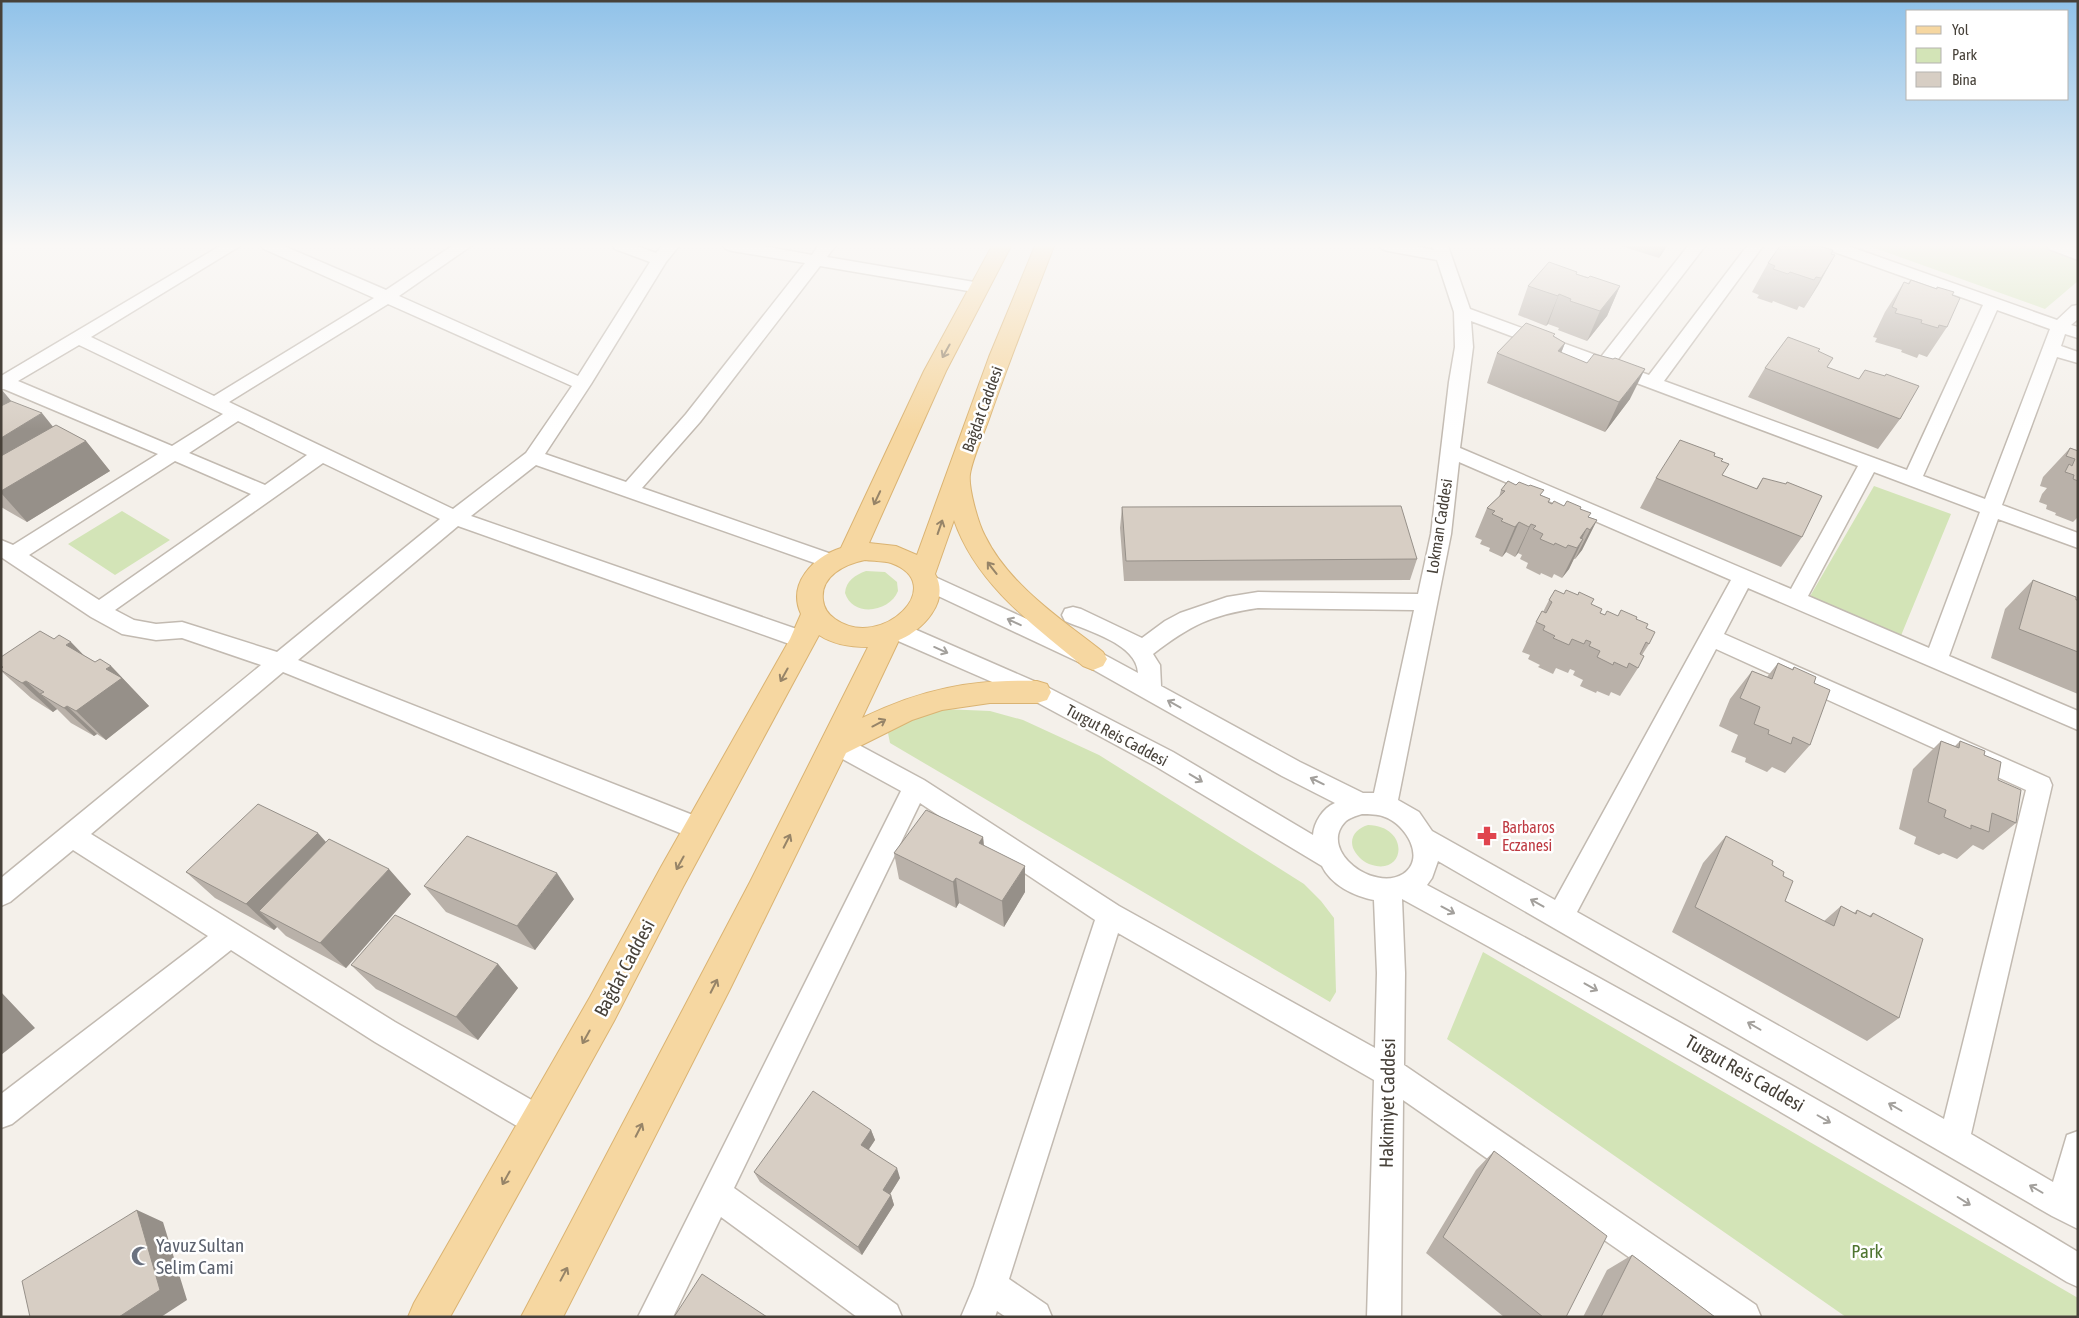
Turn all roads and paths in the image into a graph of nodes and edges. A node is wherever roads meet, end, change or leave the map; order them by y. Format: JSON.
{"nodes":[{"id":1,"x":125,"y":308,"type":"edge"},
{"id":2,"x":369,"y":308,"type":"edge"},
{"id":3,"x":413,"y":308,"type":"edge"},
{"id":4,"x":630,"y":308,"type":"edge"},
{"id":5,"x":780,"y":308,"type":"edge"},
{"id":6,"x":969,"y":308,"type":"edge"},
{"id":7,"x":1020,"y":308,"type":"edge"},
{"id":8,"x":1461,"y":308,"type":"edge"},
{"id":9,"x":1649,"y":308,"type":"edge"},
{"id":10,"x":1709,"y":308,"type":"edge"},
{"id":11,"x":1990,"y":308,"type":"edge"},
{"id":12,"x":2008,"y":308,"type":"edge"},
{"id":13,"x":2078,"y":310,"type":"edge"},
{"id":14,"x":1462,"y":312,"type":"junction"},
{"id":15,"x":2069,"y":329,"type":"edge"},
{"id":16,"x":77,"y":337,"type":"junction"},
{"id":17,"x":2052,"y":349,"type":"junction"},
{"id":18,"x":2078,"y":358,"type":"edge"},
{"id":19,"x":1604,"y":365,"type":"junction"},
{"id":20,"x":3,"y":383,"type":"edge"},
{"id":21,"x":1653,"y":383,"type":"junction"},
{"id":22,"x":582,"y":384,"type":"junction"},
{"id":23,"x":215,"y":403,"type":"junction"},
{"id":24,"x":236,"y":414,"type":"junction"},
{"id":25,"x":1450,"y":451,"type":"junction"},
{"id":26,"x":174,"y":454,"type":"junction"},
{"id":27,"x":322,"y":454,"type":"junction"},
{"id":28,"x":533,"y":457,"type":"junction"},
{"id":29,"x":1869,"y":464,"type":"junction"},
{"id":30,"x":959,"y":472,"type":"junction"},
{"id":31,"x":1912,"y":480,"type":"junction"},
{"id":32,"x":629,"y":491,"type":"junction"},
{"id":33,"x":267,"y":493,"type":"junction"},
{"id":34,"x":1991,"y":509,"type":"junction"},
{"id":35,"x":455,"y":518,"type":"junction"},
{"id":36,"x":2078,"y":541,"type":"edge"},
{"id":37,"x":7,"y":551,"type":"edge"},
{"id":38,"x":842,"y":558,"type":"junction"},
{"id":39,"x":1743,"y":577,"type":"junction"},
{"id":40,"x":925,"y":578,"type":"junction"},
{"id":41,"x":1795,"y":600,"type":"junction"},
{"id":42,"x":1427,"y":602,"type":"junction"},
{"id":43,"x":99,"y":611,"type":"junction"},
{"id":44,"x":1073,"y":615,"type":"dead end"},
{"id":45,"x":808,"y":628,"type":"junction"},
{"id":46,"x":892,"y":632,"type":"junction"},
{"id":47,"x":1710,"y":637,"type":"junction"},
{"id":48,"x":1141,"y":652,"type":"junction"},
{"id":49,"x":1093,"y":659,"type":"junction"},
{"id":50,"x":1936,"y":660,"type":"junction"},
{"id":51,"x":280,"y":662,"type":"junction"},
{"id":52,"x":1150,"y":690,"type":"junction"},
{"id":53,"x":1037,"y":692,"type":"junction"},
{"id":54,"x":2078,"y":721,"type":"edge"},
{"id":55,"x":836,"y":744,"type":"junction"},
{"id":56,"x":915,"y":787,"type":"junction"},
{"id":57,"x":1372,"y":804,"type":"junction"},
{"id":58,"x":699,"y":829,"type":"junction"},
{"id":59,"x":72,"y":836,"type":"junction"},
{"id":60,"x":1424,"y":839,"type":"junction"},
{"id":61,"x":1329,"y":857,"type":"junction"},
{"id":62,"x":1396,"y":888,"type":"junction"},
{"id":63,"x":1,"y":894,"type":"edge"},
{"id":64,"x":1110,"y":915,"type":"junction"},
{"id":65,"x":1561,"y":916,"type":"junction"},
{"id":66,"x":230,"y":935,"type":"junction"},
{"id":67,"x":1387,"y":1071,"type":"junction"},
{"id":68,"x":1,"y":1112,"type":"edge"},
{"id":69,"x":538,"y":1121,"type":"junction"},
{"id":70,"x":1954,"y":1141,"type":"junction"},
{"id":71,"x":2078,"y":1146,"type":"edge"},
{"id":72,"x":716,"y":1194,"type":"junction"},
{"id":73,"x":2070,"y":1209,"type":"edge"},
{"id":74,"x":2078,"y":1271,"type":"edge"},
{"id":75,"x":990,"y":1286,"type":"junction"},
{"id":76,"x":428,"y":1317,"type":"edge"},
{"id":77,"x":541,"y":1317,"type":"edge"},
{"id":78,"x":655,"y":1317,"type":"edge"},
{"id":79,"x":885,"y":1317,"type":"edge"},
{"id":80,"x":978,"y":1317,"type":"edge"},
{"id":81,"x":1035,"y":1317,"type":"edge"},
{"id":82,"x":1384,"y":1317,"type":"edge"},
{"id":83,"x":1744,"y":1317,"type":"edge"}],
"edges":[{"from":1,"to":16,"type":"street"},
{"from":2,"to":23,"type":"street"},
{"from":3,"to":22,"type":"street"},
{"from":4,"to":22,"type":"street"},
{"from":5,"to":32,"type":"street"},
{"from":6,"to":38,"type":"main road","one_way":true},
{"from":7,"to":30,"type":"main road","name":"Bağdat Caddesi"},
{"from":8,"to":14,"type":"street","name":"Lokman Caddesi"},
{"from":9,"to":19,"type":"street"},
{"from":10,"to":21,"type":"street"},
{"from":11,"to":31,"type":"street"},
{"from":12,"to":15,"type":"street"},
{"from":13,"to":15,"type":"street"},
{"from":14,"to":19,"type":"street"},
{"from":14,"to":25,"type":"street","name":"Lokman Caddesi"},
{"from":15,"to":17,"type":"street"},
{"from":16,"to":20,"type":"street"},
{"from":16,"to":23,"type":"street"},
{"from":17,"to":18,"type":"street"},
{"from":17,"to":34,"type":"street"},
{"from":19,"to":21,"type":"street"},
{"from":20,"to":26,"type":"street"},
{"from":21,"to":29,"type":"street"},
{"from":22,"to":28,"type":"street"},
{"from":23,"to":24,"type":"street"},
{"from":24,"to":26,"type":"street"},
{"from":24,"to":27,"type":"street"},
{"from":25,"to":39,"type":"street"},
{"from":25,"to":42,"type":"street","name":"Lokman Caddesi"},
{"from":26,"to":33,"type":"street"},
{"from":26,"to":37,"type":"street"},
{"from":27,"to":33,"type":"street"},
{"from":27,"to":35,"type":"street"},
{"from":28,"to":32,"type":"street"},
{"from":28,"to":35,"type":"street"},
{"from":29,"to":31,"type":"street"},
{"from":29,"to":41,"type":"street"},
{"from":40,"to":30,"type":"main road","name":"Bağdat Caddesi","one_way":true},
{"from":49,"to":30,"type":"main road","one_way":true},
{"from":31,"to":34,"type":"street"},
{"from":32,"to":38,"type":"street"},
{"from":33,"to":43,"type":"street"},
{"from":34,"to":36,"type":"street"},
{"from":34,"to":50,"type":"street"},
{"from":35,"to":45,"type":"street"},
{"from":35,"to":51,"type":"street"},
{"from":37,"to":43,"type":"street"},
{"from":38,"to":40,"type":"main road"},
{"from":38,"to":45,"type":"main road"},
{"from":39,"to":41,"type":"street"},
{"from":39,"to":47,"type":"street"},
{"from":40,"to":46,"type":"main road"},
{"from":49,"to":40,"type":"street","one_way":true},
{"from":41,"to":50,"type":"street"},
{"from":42,"to":48,"type":"street"},
{"from":42,"to":57,"type":"street","name":"Lokman Caddesi"},
{"from":43,"to":51,"type":"street"},
{"from":44,"to":48,"type":"street"},
{"from":45,"to":46,"type":"main road"},
{"from":45,"to":58,"type":"main road","name":"Bağdat Caddesi","one_way":true},
{"from":46,"to":53,"type":"street","name":"Turgut Reis Caddesi","one_way":true},
{"from":46,"to":55,"type":"main road"},
{"from":47,"to":65,"type":"street"},
{"from":47,"to":70,"type":"street"},
{"from":48,"to":52,"type":"street"},
{"from":49,"to":52,"type":"street"},
{"from":50,"to":54,"type":"street"},
{"from":51,"to":58,"type":"street"},
{"from":51,"to":59,"type":"street"},
{"from":57,"to":52,"type":"street","one_way":true},
{"from":55,"to":53,"type":"main road","one_way":true},
{"from":53,"to":61,"type":"street","name":"Turgut Reis Caddesi","one_way":true},
{"from":55,"to":56,"type":"street"},
{"from":77,"to":55,"type":"main road","one_way":true},
{"from":56,"to":64,"type":"street"},
{"from":56,"to":72,"type":"street"},
{"from":57,"to":60,"type":"street"},
{"from":57,"to":61,"type":"street"},
{"from":58,"to":69,"type":"main road","name":"Bağdat Caddesi","one_way":true},
{"from":59,"to":63,"type":"street"},
{"from":59,"to":66,"type":"street"},
{"from":60,"to":62,"type":"street"},
{"from":65,"to":60,"type":"street","one_way":true},
{"from":61,"to":62,"type":"street"},
{"from":62,"to":67,"type":"street","name":"Hakimiyet Caddesi"},
{"from":62,"to":74,"type":"street","name":"Turgut Reis Caddesi","one_way":true},
{"from":64,"to":67,"type":"street"},
{"from":64,"to":75,"type":"street"},
{"from":70,"to":65,"type":"street","one_way":true},
{"from":66,"to":68,"type":"street"},
{"from":66,"to":69,"type":"street"},
{"from":67,"to":82,"type":"street","name":"Hakimiyet Caddesi"},
{"from":67,"to":83,"type":"street"},
{"from":69,"to":76,"type":"main road","name":"Bağdat Caddesi","one_way":true},
{"from":73,"to":70,"type":"street","one_way":true},
{"from":71,"to":73,"type":"street"},
{"from":72,"to":78,"type":"street"},
{"from":72,"to":79,"type":"street"},
{"from":75,"to":80,"type":"street"},
{"from":75,"to":81,"type":"street"}]}
